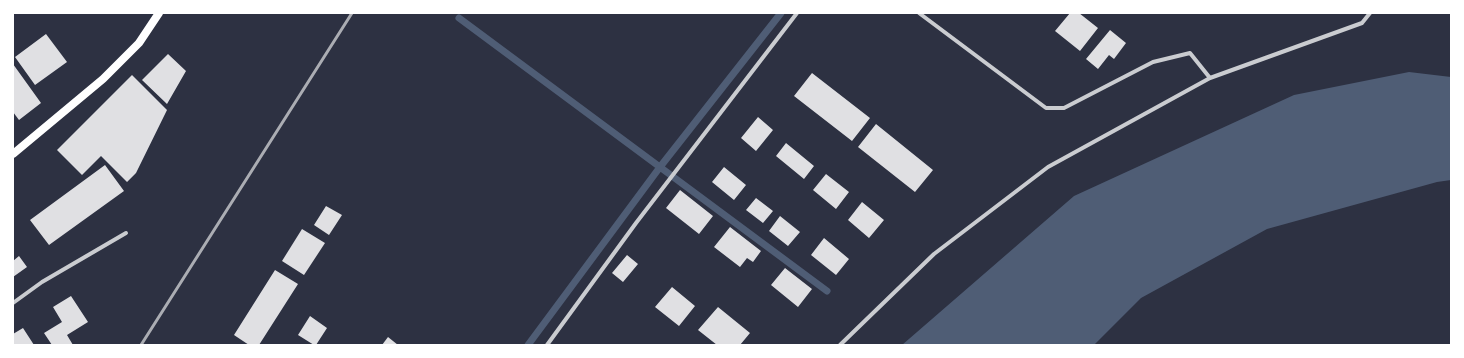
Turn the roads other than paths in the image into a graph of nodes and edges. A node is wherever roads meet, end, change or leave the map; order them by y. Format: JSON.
{"nodes":[{"id":1,"x":159,"y":13,"type":"edge"},
{"id":2,"x":797,"y":13,"type":"edge"},
{"id":3,"x":919,"y":13,"type":"edge"},
{"id":4,"x":1370,"y":13,"type":"edge"},
{"id":5,"x":1210,"y":78,"type":"junction"},
{"id":6,"x":13,"y":154,"type":"edge"},
{"id":7,"x":126,"y":232,"type":"dead end"},
{"id":8,"x":13,"y":303,"type":"edge"},
{"id":9,"x":548,"y":345,"type":"edge"},
{"id":10,"x":840,"y":345,"type":"edge"}],
"edges":[{"from":1,"to":6,"type":"main road"},
{"from":2,"to":9,"type":"street"},
{"from":3,"to":5,"type":"street"},
{"from":4,"to":5,"type":"street"},
{"from":5,"to":10,"type":"street"},
{"from":7,"to":8,"type":"street"}]}
